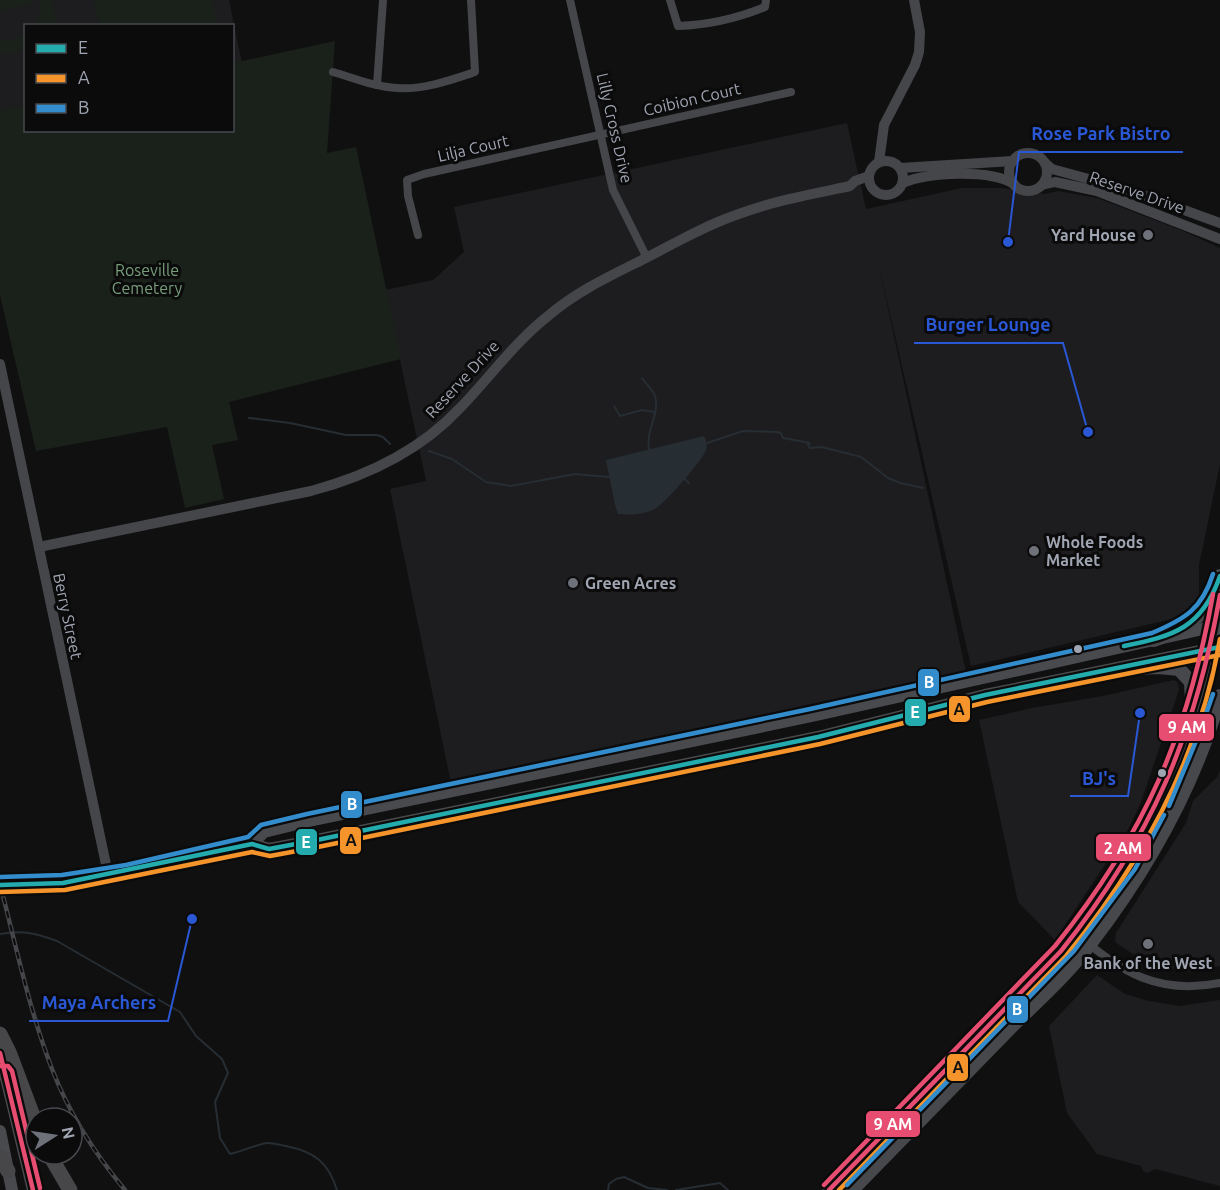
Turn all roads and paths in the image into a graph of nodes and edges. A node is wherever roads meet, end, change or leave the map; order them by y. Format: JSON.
{"nodes":[{"id":1,"x":383,"y":0,"type":"edge"},
{"id":2,"x":471,"y":0,"type":"edge"},
{"id":3,"x":570,"y":0,"type":"edge"},
{"id":4,"x":670,"y":0,"type":"edge"},
{"id":5,"x":766,"y":0,"type":"edge"},
{"id":6,"x":914,"y":0,"type":"edge"},
{"id":7,"x":333,"y":72,"type":"dead end"},
{"id":8,"x":377,"y":85,"type":"junction"},
{"id":9,"x":791,"y":92,"type":"dead end"},
{"id":10,"x":600,"y":135,"type":"junction"},
{"id":11,"x":1013,"y":161,"type":"junction"},
{"id":12,"x":884,"y":162,"type":"junction"},
{"id":13,"x":1045,"y":163,"type":"junction"},
{"id":14,"x":900,"y":168,"type":"junction"},
{"id":15,"x":869,"y":176,"type":"junction"},
{"id":16,"x":903,"y":183,"type":"junction"},
{"id":17,"x":1014,"y":184,"type":"junction"},
{"id":18,"x":1042,"y":185,"type":"junction"},
{"id":19,"x":850,"y":186,"type":"junction"},
{"id":20,"x":875,"y":191,"type":"junction"},
{"id":21,"x":1220,"y":223,"type":"edge"},
{"id":22,"x":418,"y":235,"type":"dead end"},
{"id":23,"x":1220,"y":239,"type":"edge"},
{"id":24,"x":647,"y":258,"type":"junction"},
{"id":25,"x":0,"y":364,"type":"edge"},
{"id":26,"x":39,"y":547,"type":"junction"},
{"id":27,"x":1220,"y":576,"type":"edge"},
{"id":28,"x":1220,"y":595,"type":"edge"},
{"id":29,"x":1218,"y":625,"type":"edge"},
{"id":30,"x":1154,"y":640,"type":"junction"},
{"id":31,"x":1216,"y":648,"type":"edge"},
{"id":32,"x":1116,"y":669,"type":"junction"},
{"id":33,"x":986,"y":677,"type":"junction"},
{"id":34,"x":1219,"y":701,"type":"edge"},
{"id":35,"x":892,"y":718,"type":"junction"},
{"id":36,"x":1186,"y":731,"type":"junction"},
{"id":37,"x":252,"y":844,"type":"junction"},
{"id":38,"x":108,"y":874,"type":"junction"},
{"id":39,"x":0,"y":885,"type":"edge"},
{"id":40,"x":1076,"y":933,"type":"junction"},
{"id":41,"x":1089,"y":945,"type":"junction"},
{"id":42,"x":1220,"y":983,"type":"edge"},
{"id":43,"x":0,"y":1034,"type":"edge"},
{"id":44,"x":0,"y":1053,"type":"edge"},
{"id":45,"x":2,"y":1073,"type":"edge"},
{"id":46,"x":29,"y":1106,"type":"edge"},
{"id":47,"x":0,"y":1131,"type":"edge"},
{"id":48,"x":0,"y":1157,"type":"edge"},
{"id":49,"x":56,"y":1166,"type":"edge"},
{"id":50,"x":8,"y":1171,"type":"junction"},
{"id":51,"x":12,"y":1190,"type":"edge"},
{"id":52,"x":33,"y":1190,"type":"edge"},
{"id":53,"x":70,"y":1190,"type":"edge"},
{"id":54,"x":829,"y":1190,"type":"edge"},
{"id":55,"x":852,"y":1190,"type":"edge"}],
"edges":[{"from":1,"to":8,"type":"street"},
{"from":2,"to":8,"type":"street"},
{"from":3,"to":10,"type":"street","name":"Lilly Cross Drive"},
{"from":4,"to":5,"type":"street"},
{"from":6,"to":12,"type":"street"},
{"from":7,"to":8,"type":"street"},
{"from":9,"to":10,"type":"street","name":"Coibion Court"},
{"from":10,"to":22,"type":"street","name":"Lilja Court"},
{"from":10,"to":24,"type":"street","name":"Lilly Cross Drive"},
{"from":11,"to":13,"type":"street"},
{"from":11,"to":14,"type":"street"},
{"from":11,"to":17,"type":"street"},
{"from":12,"to":14,"type":"street"},
{"from":12,"to":15,"type":"street"},
{"from":13,"to":18,"type":"street"},
{"from":13,"to":21,"type":"street","name":"Reserve Drive"},
{"from":14,"to":16,"type":"street"},
{"from":15,"to":19,"type":"street","name":"Reserve Drive"},
{"from":15,"to":20,"type":"street"},
{"from":16,"to":17,"type":"street"},
{"from":16,"to":20,"type":"street"},
{"from":17,"to":18,"type":"street"},
{"from":18,"to":23,"type":"street","name":"Reserve Drive"},
{"from":19,"to":20,"type":"street","name":"Reserve Drive"},
{"from":19,"to":24,"type":"street","name":"Reserve Drive"},
{"from":24,"to":26,"type":"street","name":"Reserve Drive"},
{"from":25,"to":26,"type":"street","name":"Berry Street"},
{"from":26,"to":38,"type":"street","name":"Berry Street"},
{"from":27,"to":30,"type":"main road"},
{"from":28,"to":29,"type":"main road"},
{"from":29,"to":30,"type":"main road"},
{"from":29,"to":31,"type":"main road"},
{"from":30,"to":33,"type":"main road"},
{"from":31,"to":32,"type":"main road"},
{"from":31,"to":36,"type":"main road"},
{"from":32,"to":35,"type":"main road"},
{"from":32,"to":36,"type":"main road"},
{"from":33,"to":35,"type":"main road"},
{"from":33,"to":37,"type":"main road"},
{"from":34,"to":41,"type":"main road"},
{"from":35,"to":37,"type":"main road"},
{"from":36,"to":40,"type":"main road"},
{"from":37,"to":38,"type":"main road"},
{"from":38,"to":39,"type":"main road","bridge":true},
{"from":40,"to":41,"type":"street"},
{"from":40,"to":54,"type":"main road"},
{"from":41,"to":42,"type":"street"},
{"from":41,"to":55,"type":"main road"},
{"from":43,"to":46,"type":"highway"},
{"from":44,"to":45,"type":"main road"},
{"from":45,"to":52,"type":"main road"},
{"from":47,"to":50,"type":"main road"},
{"from":48,"to":50,"type":"highway"},
{"from":49,"to":53,"type":"highway"},
{"from":50,"to":51,"type":"main road"}]}
